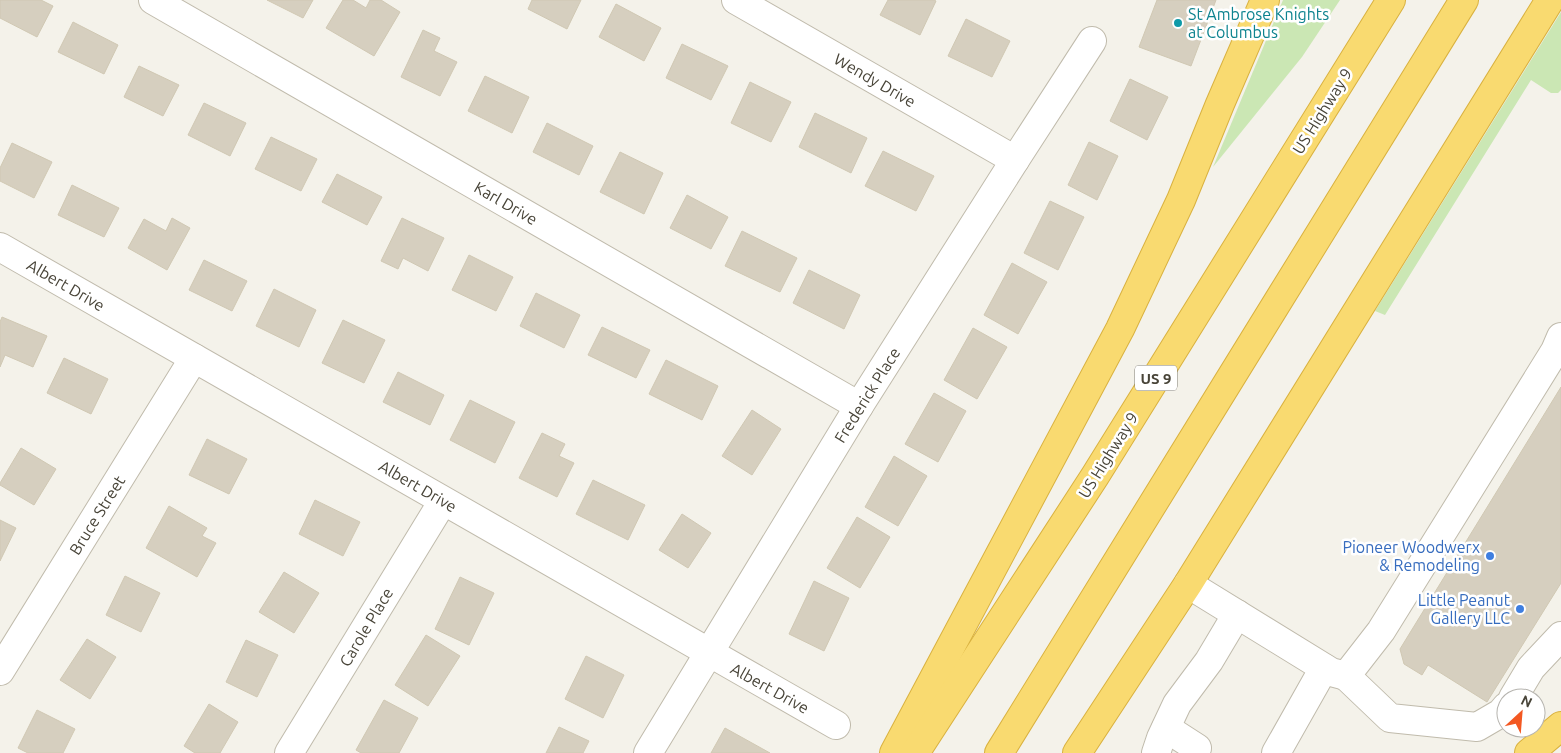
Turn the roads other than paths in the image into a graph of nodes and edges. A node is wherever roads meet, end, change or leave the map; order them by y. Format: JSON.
{"nodes":[{"id":1,"x":153,"y":0,"type":"edge"},
{"id":2,"x":736,"y":0,"type":"edge"},
{"id":3,"x":1265,"y":0,"type":"edge"},
{"id":4,"x":1391,"y":0,"type":"edge"},
{"id":5,"x":1464,"y":0,"type":"edge"},
{"id":6,"x":1550,"y":0,"type":"edge"},
{"id":7,"x":1092,"y":41,"type":"dead end"},
{"id":8,"x":1014,"y":160,"type":"junction"},
{"id":9,"x":0,"y":247,"type":"edge"},
{"id":10,"x":1561,"y":337,"type":"edge"},
{"id":11,"x":194,"y":358,"type":"junction"},
{"id":12,"x":859,"y":406,"type":"junction"},
{"id":13,"x":444,"y":501,"type":"junction"},
{"id":14,"x":1188,"y":584,"type":"junction"},
{"id":15,"x":1237,"y":614,"type":"junction"},
{"id":16,"x":1561,"y":636,"type":"edge"},
{"id":17,"x":710,"y":654,"type":"junction"},
{"id":18,"x":0,"y":671,"type":"edge"},
{"id":19,"x":1335,"y":672,"type":"junction"},
{"id":20,"x":1519,"y":688,"type":"edge"},
{"id":21,"x":1496,"y":717,"type":"edge"},
{"id":22,"x":836,"y":725,"type":"dead end"},
{"id":23,"x":1561,"y":726,"type":"edge"},
{"id":24,"x":1166,"y":728,"type":"junction"},
{"id":25,"x":1197,"y":748,"type":"dead end"},
{"id":26,"x":1080,"y":749,"type":"edge"},
{"id":27,"x":1276,"y":752,"type":"edge"},
{"id":28,"x":289,"y":753,"type":"edge"},
{"id":29,"x":648,"y":753,"type":"edge"},
{"id":30,"x":894,"y":753,"type":"edge"},
{"id":31,"x":915,"y":753,"type":"edge"},
{"id":32,"x":999,"y":753,"type":"edge"},
{"id":33,"x":1156,"y":753,"type":"edge"},
{"id":34,"x":1529,"y":753,"type":"edge"}],
"edges":[{"from":1,"to":12,"type":"street","name":"Karl Drive"},
{"from":2,"to":8,"type":"street","name":"Wendy Drive"},
{"from":3,"to":30,"type":"highway"},
{"from":4,"to":31,"type":"highway","name":"US Highway 9","number":"US 9"},
{"from":5,"to":32,"type":"highway"},
{"from":6,"to":14,"type":"highway"},
{"from":7,"to":8,"type":"street","name":"Frederick Place"},
{"from":8,"to":12,"type":"street","name":"Frederick Place"},
{"from":9,"to":11,"type":"street","name":"Albert Drive"},
{"from":10,"to":19,"type":"street"},
{"from":11,"to":13,"type":"street","name":"Albert Drive"},
{"from":11,"to":18,"type":"street","name":"Bruce Street"},
{"from":12,"to":17,"type":"street","name":"Frederick Place"},
{"from":13,"to":17,"type":"street","name":"Albert Drive"},
{"from":13,"to":28,"type":"street","name":"Carole Place"},
{"from":14,"to":15,"type":"street"},
{"from":14,"to":26,"type":"highway"},
{"from":15,"to":19,"type":"street"},
{"from":15,"to":24,"type":"street"},
{"from":16,"to":20,"type":"street"},
{"from":17,"to":22,"type":"street","name":"Albert Drive"},
{"from":17,"to":29,"type":"street","name":"Frederick Place"},
{"from":19,"to":21,"type":"street"},
{"from":19,"to":27,"type":"street"},
{"from":23,"to":34,"type":"highway"},
{"from":24,"to":25,"type":"street"},
{"from":24,"to":33,"type":"street"}]}
